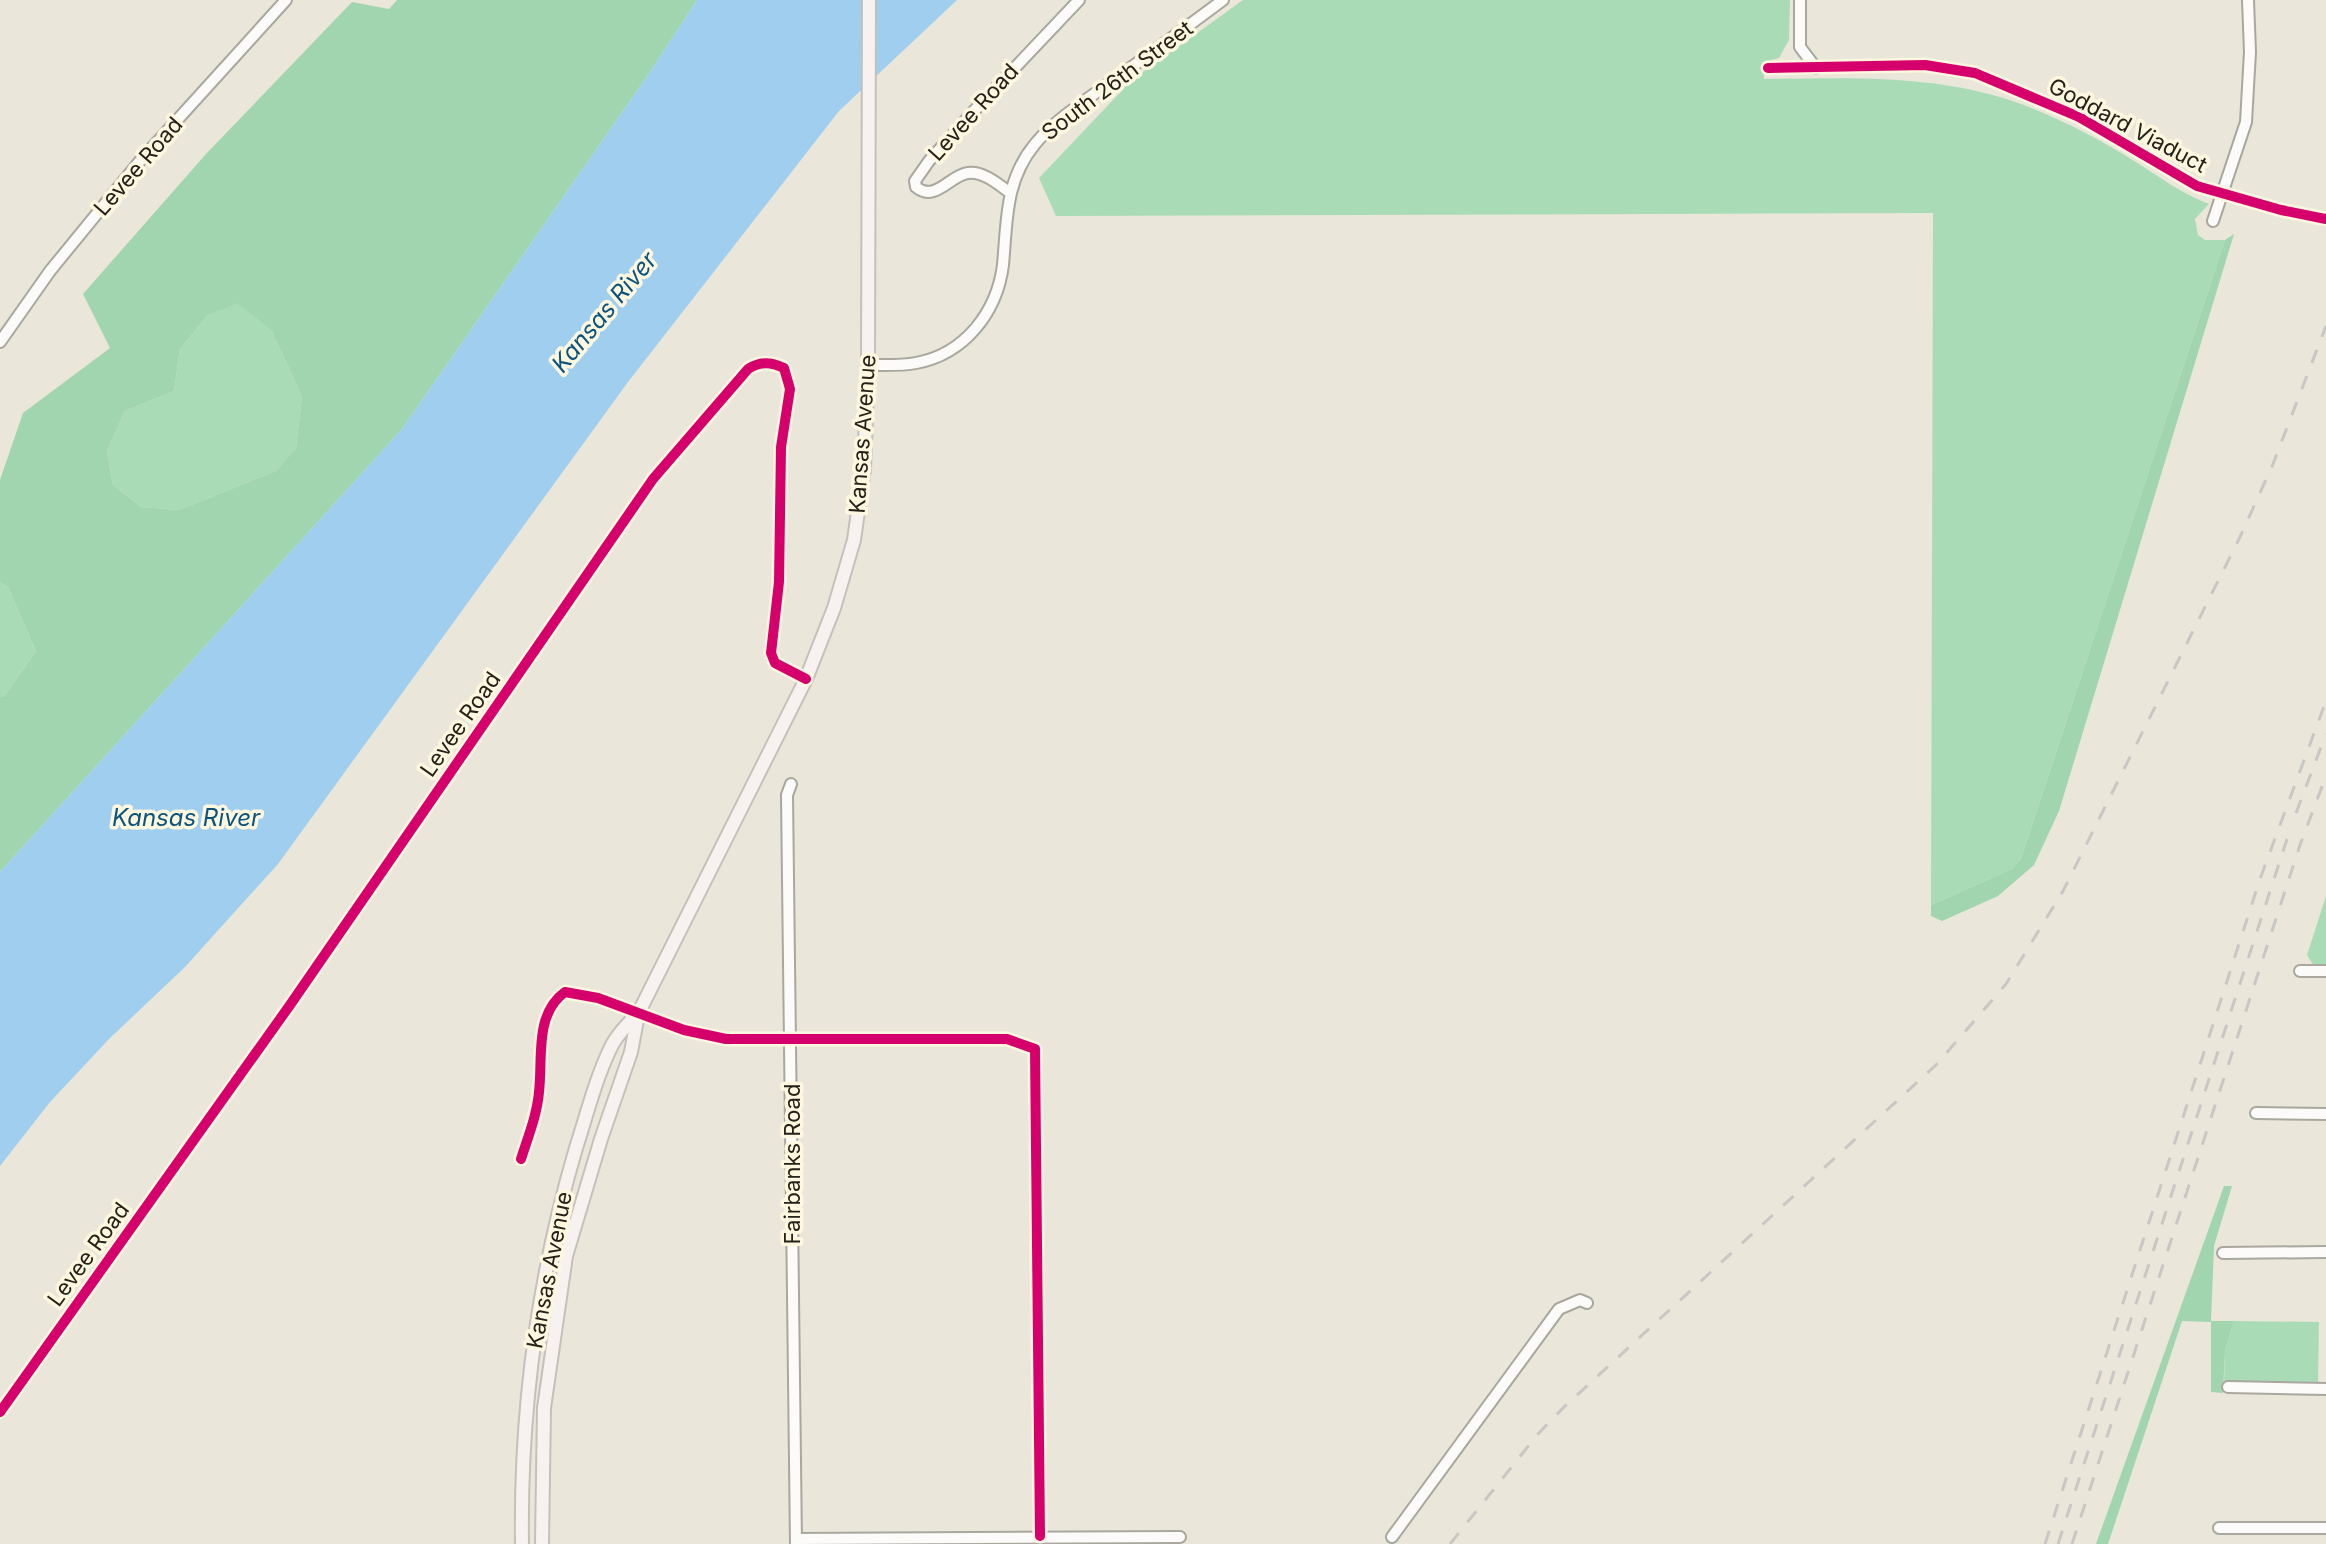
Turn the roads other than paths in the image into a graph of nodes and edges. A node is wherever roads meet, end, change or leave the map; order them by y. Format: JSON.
{"nodes":[{"id":1,"x":286,"y":0,"type":"edge"},
{"id":2,"x":869,"y":0,"type":"edge"},
{"id":3,"x":1079,"y":0,"type":"edge"},
{"id":4,"x":1223,"y":0,"type":"edge"},
{"id":5,"x":1800,"y":0,"type":"edge"},
{"id":6,"x":2248,"y":0,"type":"edge"},
{"id":7,"x":1768,"y":68,"type":"dead end"},
{"id":8,"x":1816,"y":68,"type":"junction"},
{"id":9,"x":1009,"y":192,"type":"junction"},
{"id":10,"x":2326,"y":219,"type":"edge"},
{"id":11,"x":2213,"y":221,"type":"dead end"},
{"id":12,"x":0,"y":342,"type":"edge"},
{"id":13,"x":868,"y":365,"type":"junction"},
{"id":14,"x":806,"y":679,"type":"junction"},
{"id":15,"x":791,"y":784,"type":"dead end"},
{"id":16,"x":2300,"y":971,"type":"dead end"},
{"id":17,"x":2326,"y":971,"type":"edge"},
{"id":18,"x":639,"y":1012,"type":"junction"},
{"id":19,"x":791,"y":1039,"type":"junction"},
{"id":20,"x":2256,"y":1113,"type":"dead end"},
{"id":21,"x":2326,"y":1114,"type":"edge"},
{"id":22,"x":521,"y":1159,"type":"dead end"},
{"id":23,"x":2326,"y":1252,"type":"edge"},
{"id":24,"x":2223,"y":1253,"type":"dead end"},
{"id":25,"x":1587,"y":1303,"type":"dead end"},
{"id":26,"x":2228,"y":1387,"type":"dead end"},
{"id":27,"x":2326,"y":1389,"type":"edge"},
{"id":28,"x":0,"y":1412,"type":"edge"},
{"id":29,"x":2219,"y":1528,"type":"dead end"},
{"id":30,"x":2326,"y":1528,"type":"edge"},
{"id":31,"x":1040,"y":1536,"type":"junction"},
{"id":32,"x":1180,"y":1537,"type":"dead end"},
{"id":33,"x":1392,"y":1537,"type":"dead end"},
{"id":34,"x":796,"y":1542,"type":"edge"},
{"id":35,"x":522,"y":1544,"type":"edge"},
{"id":36,"x":542,"y":1544,"type":"edge"}],
"edges":[{"from":1,"to":12,"type":"street","name":"Levee Road"},
{"from":2,"to":13,"type":"main road","name":"Kansas Avenue"},
{"from":3,"to":9,"type":"street","name":"Levee Road"},
{"from":4,"to":9,"type":"street","name":"South 26th Street"},
{"from":5,"to":8,"type":"street"},
{"from":6,"to":11,"type":"street"},
{"from":7,"to":8,"type":"street","name":"Goddard Viaduct"},
{"from":8,"to":10,"type":"street","name":"Goddard Viaduct","bridge":true},
{"from":9,"to":13,"type":"street","name":"South 26th Street"},
{"from":13,"to":14,"type":"main road","name":"Kansas Avenue"},
{"from":14,"to":18,"type":"main road","name":"Kansas Avenue"},
{"from":14,"to":28,"type":"street","name":"Levee Road"},
{"from":15,"to":19,"type":"street","name":"Fairbanks Road"},
{"from":16,"to":17,"type":"street"},
{"from":18,"to":19,"type":"street"},
{"from":18,"to":22,"type":"street"},
{"from":18,"to":35,"type":"main road","name":"Kansas Avenue"},
{"from":18,"to":36,"type":"main road","name":"Kansas Avenue"},
{"from":19,"to":31,"type":"street"},
{"from":19,"to":34,"type":"street","name":"Fairbanks Road"},
{"from":20,"to":21,"type":"street"},
{"from":23,"to":24,"type":"street"},
{"from":25,"to":33,"type":"street"},
{"from":26,"to":27,"type":"street"},
{"from":29,"to":30,"type":"street"},
{"from":31,"to":32,"type":"street"},
{"from":31,"to":34,"type":"street"}]}
